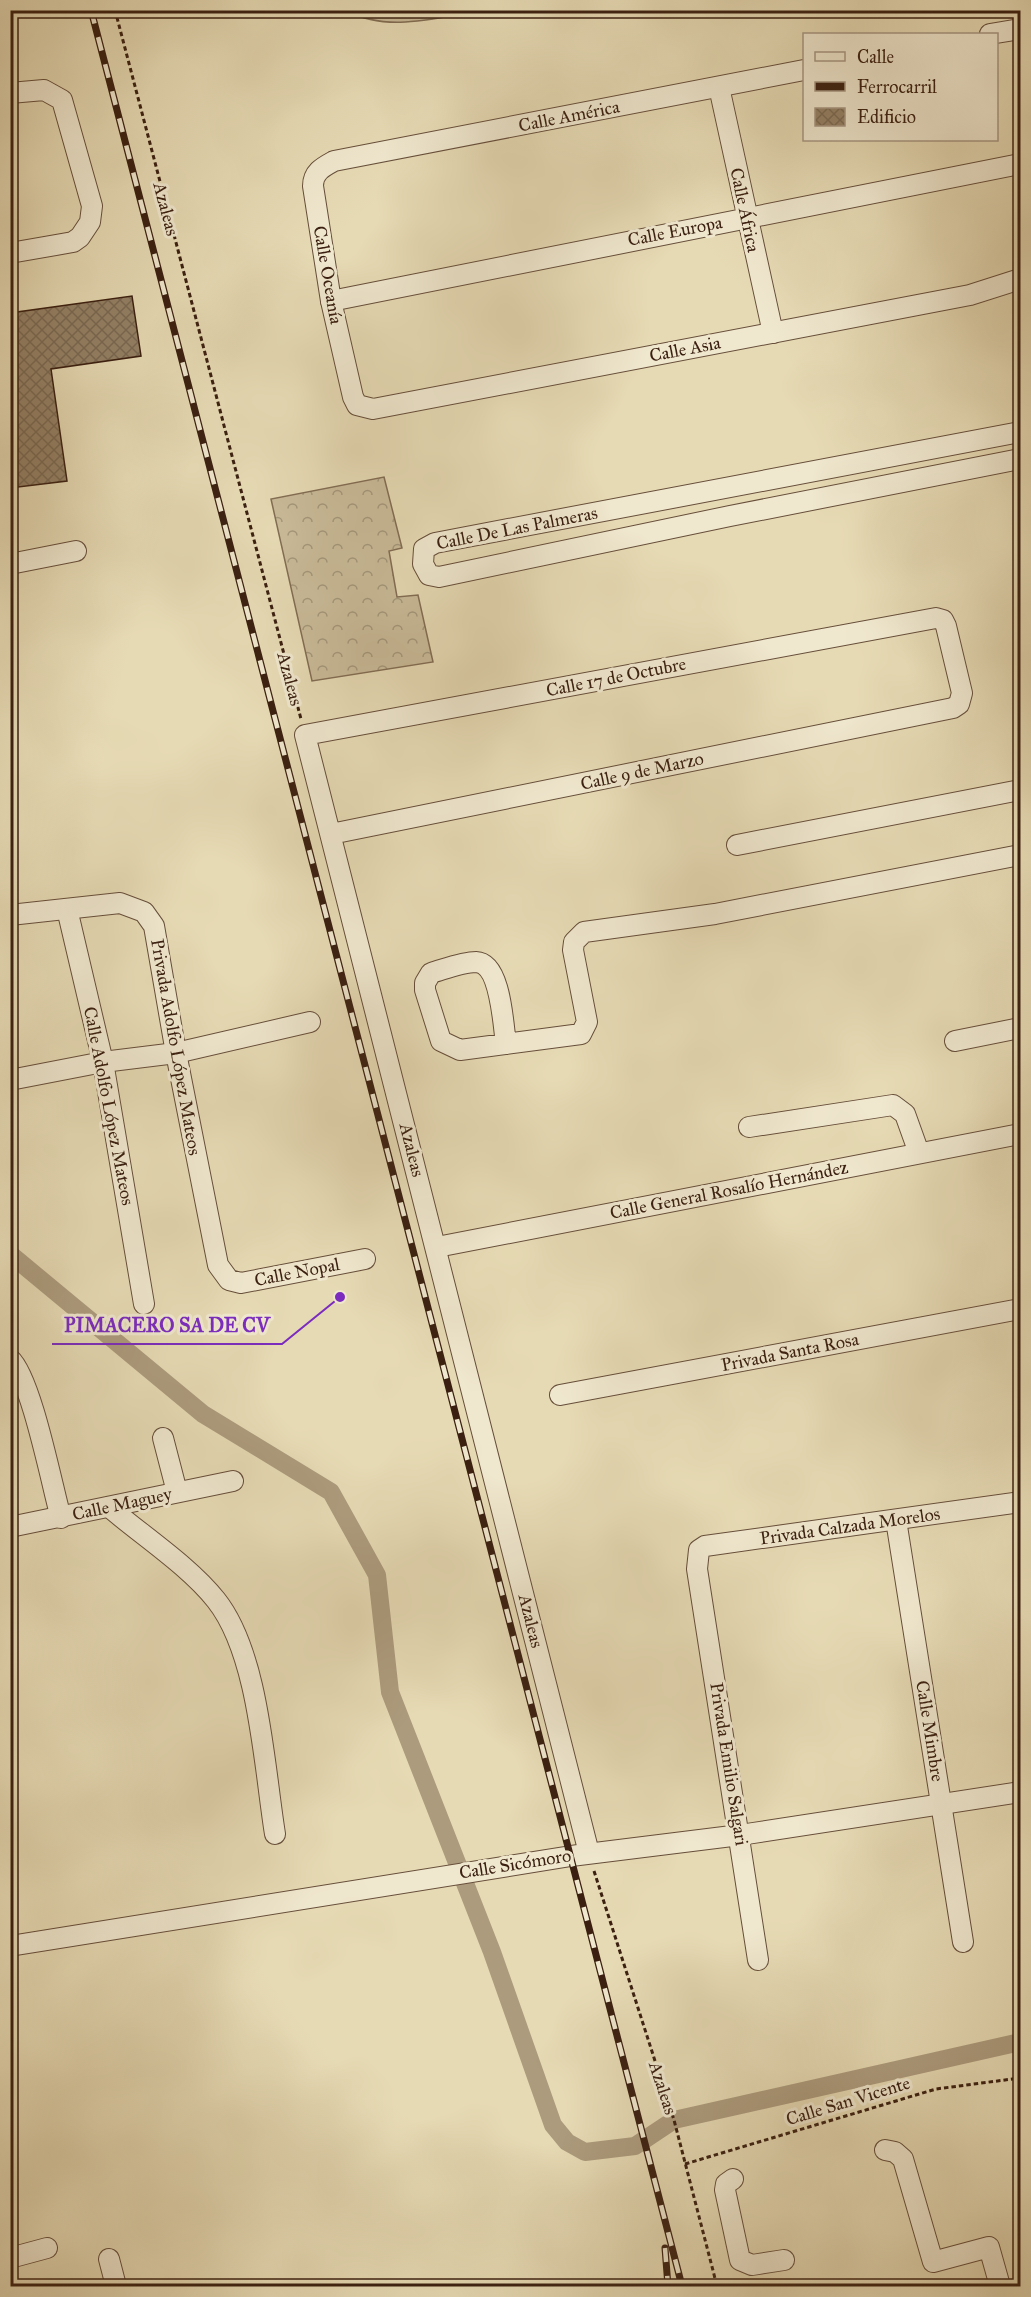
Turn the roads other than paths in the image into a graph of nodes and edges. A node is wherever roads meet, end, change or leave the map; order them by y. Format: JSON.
{"nodes":[{"id":1,"x":1020,"y":29,"type":"edge"},
{"id":2,"x":996,"y":33,"type":"edge"},
{"id":3,"x":803,"y":70,"type":"edge"},
{"id":4,"x":719,"y":87,"type":"junction"},
{"id":5,"x":10,"y":93,"type":"edge"},
{"id":6,"x":334,"y":161,"type":"joint"},
{"id":7,"x":1020,"y":164,"type":"edge"},
{"id":8,"x":746,"y":217,"type":"junction"},
{"id":9,"x":10,"y":253,"type":"edge"},
{"id":10,"x":1020,"y":279,"type":"edge"},
{"id":11,"x":331,"y":301,"type":"junction"},
{"id":12,"x":773,"y":333,"type":"junction"},
{"id":13,"x":353,"y":398,"type":"joint"},
{"id":14,"x":1020,"y":432,"type":"edge"},
{"id":15,"x":1020,"y":459,"type":"edge"},
{"id":16,"x":724,"y":488,"type":"junction"},
{"id":17,"x":730,"y":516,"type":"junction"},
{"id":18,"x":76,"y":551,"type":"dead end"},
{"id":19,"x":10,"y":564,"type":"edge"},
{"id":20,"x":926,"y":619,"type":"joint"},
{"id":21,"x":305,"y":735,"type":"joint"},
{"id":22,"x":1020,"y":790,"type":"edge"},
{"id":23,"x":331,"y":834,"type":"junction"},
{"id":24,"x":737,"y":845,"type":"dead end"},
{"id":25,"x":1020,"y":855,"type":"edge"},
{"id":26,"x":67,"y":909,"type":"junction"},
{"id":27,"x":10,"y":915,"type":"edge"},
{"id":28,"x":310,"y":1022,"type":"dead end"},
{"id":29,"x":1020,"y":1028,"type":"edge"},
{"id":30,"x":955,"y":1041,"type":"dead end"},
{"id":31,"x":506,"y":1044,"type":"junction"},
{"id":32,"x":176,"y":1053,"type":"junction"},
{"id":33,"x":103,"y":1062,"type":"junction"},
{"id":34,"x":10,"y":1080,"type":"edge"},
{"id":35,"x":749,"y":1127,"type":"dead end"},
{"id":36,"x":1020,"y":1134,"type":"edge"},
{"id":37,"x":919,"y":1154,"type":"junction"},
{"id":38,"x":437,"y":1247,"type":"junction"},
{"id":39,"x":365,"y":1259,"type":"dead end"},
{"id":40,"x":229,"y":1280,"type":"joint"},
{"id":41,"x":144,"y":1304,"type":"dead end"},
{"id":42,"x":1020,"y":1310,"type":"edge"},
{"id":43,"x":10,"y":1359,"type":"edge"},
{"id":44,"x":560,"y":1395,"type":"dead end"},
{"id":45,"x":163,"y":1438,"type":"dead end"},
{"id":46,"x":233,"y":1481,"type":"dead end"},
{"id":47,"x":177,"y":1492,"type":"junction"},
{"id":48,"x":1020,"y":1502,"type":"edge"},
{"id":49,"x":109,"y":1508,"type":"junction"},
{"id":50,"x":61,"y":1518,"type":"junction"},
{"id":51,"x":896,"y":1520,"type":"junction"},
{"id":52,"x":10,"y":1527,"type":"edge"},
{"id":53,"x":697,"y":1569,"type":"joint"},
{"id":54,"x":1020,"y":1792,"type":"edge"},
{"id":55,"x":941,"y":1804,"type":"junction"},
{"id":56,"x":274,"y":1834,"type":"dead end"},
{"id":57,"x":741,"y":1835,"type":"junction"},
{"id":58,"x":589,"y":1853,"type":"junction"},
{"id":59,"x":963,"y":1942,"type":"dead end"},
{"id":60,"x":10,"y":1946,"type":"edge"},
{"id":61,"x":758,"y":1960,"type":"dead end"},
{"id":62,"x":885,"y":2150,"type":"dead end"},
{"id":63,"x":733,"y":2179,"type":"dead end"},
{"id":64,"x":47,"y":2248,"type":"dead end"},
{"id":65,"x":10,"y":2258,"type":"edge"},
{"id":66,"x":109,"y":2259,"type":"dead end"},
{"id":67,"x":784,"y":2260,"type":"dead end"},
{"id":68,"x":116,"y":2286,"type":"edge"},
{"id":69,"x":1000,"y":2286,"type":"edge"}],
"edges":[{"from":1,"to":2,"type":"street"},
{"from":3,"to":4,"type":"street","name":"Calle América"},
{"from":4,"to":6,"type":"street","name":"Calle América"},
{"from":4,"to":8,"type":"street","name":"Calle África"},
{"from":5,"to":9,"type":"street"},
{"from":6,"to":11,"type":"street","name":"Calle Oceanía"},
{"from":7,"to":8,"type":"street","name":"Calle Europa"},
{"from":8,"to":11,"type":"street","name":"Calle Europa"},
{"from":8,"to":12,"type":"street","name":"Calle África"},
{"from":10,"to":12,"type":"street","name":"Calle Asia"},
{"from":11,"to":13,"type":"street","name":"Calle Oceanía"},
{"from":12,"to":13,"type":"street","name":"Calle Asia"},
{"from":14,"to":16,"type":"street","name":"Calle De Las Palmeras"},
{"from":15,"to":17,"type":"street","name":"Calle De Las Palmeras"},
{"from":16,"to":17,"type":"street"},
{"from":16,"to":17,"type":"street","name":"Calle De Las Palmeras"},
{"from":18,"to":19,"type":"street"},
{"from":20,"to":21,"type":"street","name":"Calle 17 de Octubre"},
{"from":20,"to":23,"type":"street","name":"Calle 9 de Marzo"},
{"from":21,"to":23,"type":"street","name":"Azaleas"},
{"from":22,"to":24,"type":"street"},
{"from":23,"to":38,"type":"street","name":"Azaleas"},
{"from":25,"to":31,"type":"street"},
{"from":26,"to":27,"type":"street","name":"Privada Adolfo López Mateos"},
{"from":26,"to":32,"type":"street","name":"Privada Adolfo López Mateos"},
{"from":26,"to":33,"type":"street","name":"Calle Adolfo López Mateos"},
{"from":28,"to":32,"type":"street"},
{"from":29,"to":30,"type":"street"},
{"from":31,"to":31,"type":"street"},
{"from":32,"to":33,"type":"street"},
{"from":32,"to":40,"type":"street","name":"Privada Adolfo López Mateos"},
{"from":33,"to":34,"type":"street"},
{"from":33,"to":41,"type":"street","name":"Calle Adolfo López Mateos"},
{"from":35,"to":37,"type":"street"},
{"from":36,"to":37,"type":"street","name":"Calle General Rosalío Hernández"},
{"from":37,"to":38,"type":"street","name":"Calle General Rosalío Hernández"},
{"from":38,"to":58,"type":"street","name":"Azaleas"},
{"from":39,"to":40,"type":"street","name":"Calle Nopal"},
{"from":42,"to":44,"type":"street","name":"Privada Santa Rosa"},
{"from":43,"to":50,"type":"street"},
{"from":45,"to":47,"type":"street"},
{"from":46,"to":47,"type":"street","name":"Calle Maguey"},
{"from":47,"to":49,"type":"street","name":"Calle Maguey"},
{"from":48,"to":51,"type":"street","name":"Privada Calzada Morelos"},
{"from":49,"to":50,"type":"street","name":"Calle Maguey"},
{"from":49,"to":56,"type":"street"},
{"from":50,"to":52,"type":"street","name":"Calle Maguey"},
{"from":51,"to":53,"type":"street","name":"Privada Calzada Morelos"},
{"from":51,"to":55,"type":"street","name":"Calle Mimbre"},
{"from":53,"to":57,"type":"street","name":"Privada Emilio Salgari"},
{"from":54,"to":55,"type":"street","name":"Calle Sicómoro"},
{"from":55,"to":57,"type":"street","name":"Calle Sicómoro"},
{"from":55,"to":59,"type":"street","name":"Calle Mimbre"},
{"from":57,"to":58,"type":"street","name":"Calle Sicómoro"},
{"from":57,"to":61,"type":"street","name":"Privada Emilio Salgari"},
{"from":58,"to":60,"type":"street","name":"Calle Sicómoro"},
{"from":62,"to":69,"type":"street"},
{"from":63,"to":67,"type":"street"},
{"from":64,"to":65,"type":"street"},
{"from":66,"to":68,"type":"street"}]}
